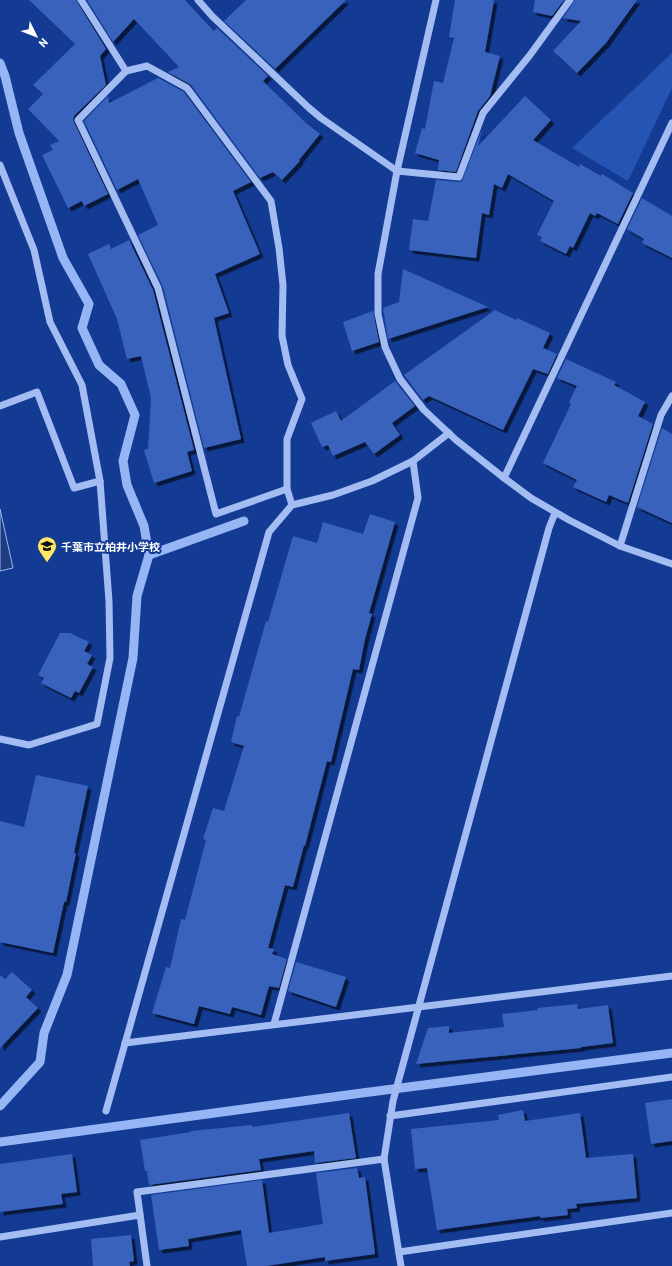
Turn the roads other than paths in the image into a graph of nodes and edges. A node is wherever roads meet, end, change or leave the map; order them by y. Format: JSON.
{"nodes":[{"id":1,"x":81,"y":0,"type":"edge"},
{"id":2,"x":198,"y":0,"type":"edge"},
{"id":3,"x":436,"y":0,"type":"edge"},
{"id":4,"x":570,"y":0,"type":"edge"},
{"id":5,"x":126,"y":71,"type":"junction"},
{"id":6,"x":672,"y":123,"type":"edge"},
{"id":7,"x":0,"y":165,"type":"edge"},
{"id":8,"x":397,"y":171,"type":"junction"},
{"id":9,"x":672,"y":396,"type":"edge"},
{"id":10,"x":0,"y":406,"type":"edge"},
{"id":11,"x":449,"y":433,"type":"junction"},
{"id":12,"x":413,"y":461,"type":"junction"},
{"id":13,"x":504,"y":478,"type":"junction"},
{"id":14,"x":100,"y":481,"type":"junction"},
{"id":15,"x":287,"y":489,"type":"junction"},
{"id":16,"x":292,"y":505,"type":"junction"},
{"id":17,"x":555,"y":513,"type":"junction"},
{"id":18,"x":620,"y":546,"type":"junction"},
{"id":19,"x":672,"y":564,"type":"edge"},
{"id":20,"x":0,"y":739,"type":"edge"},
{"id":21,"x":672,"y":976,"type":"edge"},
{"id":22,"x":419,"y":1007,"type":"junction"},
{"id":23,"x":274,"y":1024,"type":"junction"},
{"id":24,"x":125,"y":1043,"type":"junction"},
{"id":25,"x":672,"y":1077,"type":"edge"},
{"id":26,"x":106,"y":1111,"type":"dead end"},
{"id":27,"x":390,"y":1116,"type":"junction"},
{"id":28,"x":384,"y":1159,"type":"junction"},
{"id":29,"x":672,"y":1213,"type":"edge"},
{"id":30,"x":140,"y":1215,"type":"junction"},
{"id":31,"x":0,"y":1236,"type":"edge"},
{"id":32,"x":400,"y":1252,"type":"junction"},
{"id":33,"x":147,"y":1266,"type":"edge"},
{"id":34,"x":401,"y":1266,"type":"edge"}],
"edges":[{"from":1,"to":5,"type":"street"},
{"from":2,"to":8,"type":"street"},
{"from":3,"to":8,"type":"street"},
{"from":4,"to":8,"type":"street"},
{"from":5,"to":15,"type":"street"},
{"from":5,"to":15,"type":"street"},
{"from":6,"to":13,"type":"street"},
{"from":7,"to":14,"type":"street"},
{"from":8,"to":11,"type":"street"},
{"from":9,"to":18,"type":"street"},
{"from":10,"to":14,"type":"street"},
{"from":11,"to":12,"type":"street"},
{"from":11,"to":13,"type":"street"},
{"from":12,"to":16,"type":"street"},
{"from":12,"to":23,"type":"street"},
{"from":13,"to":17,"type":"street"},
{"from":14,"to":20,"type":"street"},
{"from":15,"to":16,"type":"street"},
{"from":16,"to":24,"type":"street"},
{"from":17,"to":18,"type":"street"},
{"from":17,"to":22,"type":"street"},
{"from":18,"to":19,"type":"street"},
{"from":21,"to":22,"type":"street"},
{"from":22,"to":23,"type":"street"},
{"from":22,"to":27,"type":"street"},
{"from":23,"to":24,"type":"street"},
{"from":24,"to":26,"type":"street"},
{"from":25,"to":27,"type":"street"},
{"from":27,"to":28,"type":"street"},
{"from":28,"to":30,"type":"street"},
{"from":28,"to":32,"type":"street"},
{"from":29,"to":32,"type":"street"},
{"from":30,"to":31,"type":"street"},
{"from":30,"to":33,"type":"street"},
{"from":32,"to":34,"type":"street"}]}
